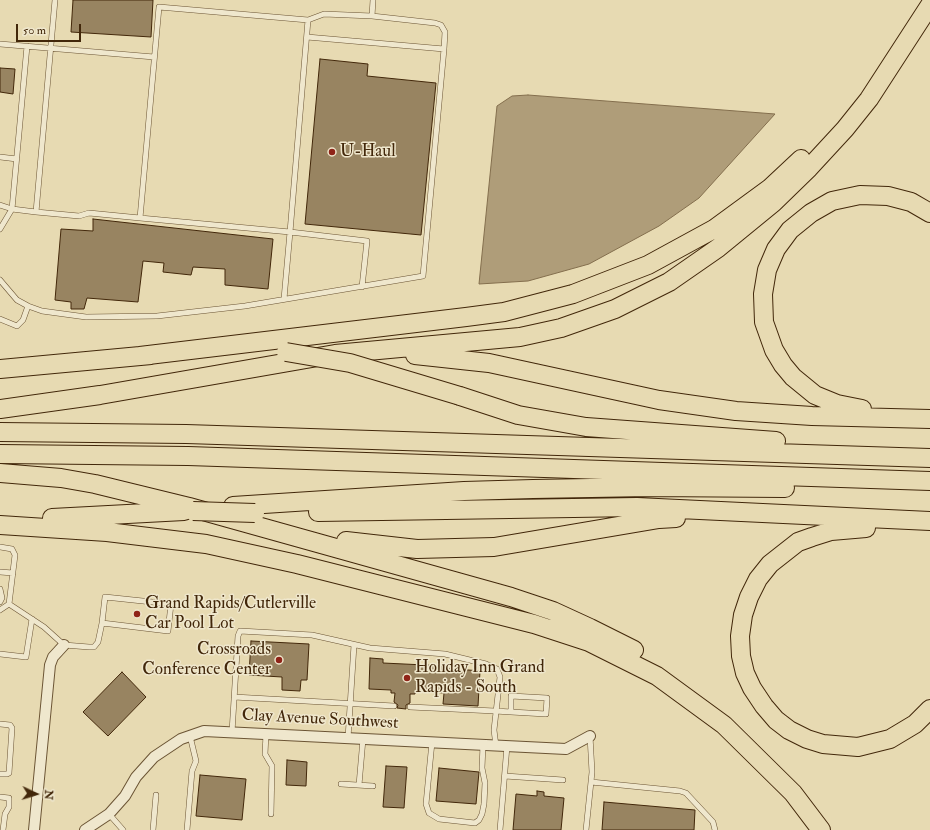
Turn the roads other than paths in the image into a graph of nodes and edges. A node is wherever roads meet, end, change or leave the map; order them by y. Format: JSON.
{"nodes":[{"id":1,"x":55,"y":0,"type":"edge"},
{"id":2,"x":373,"y":0,"type":"edge"},
{"id":3,"x":930,"y":5,"type":"edge"},
{"id":4,"x":372,"y":16,"type":"junction"},
{"id":5,"x":308,"y":20,"type":"junction"},
{"id":6,"x":306,"y":37,"type":"junction"},
{"id":7,"x":0,"y":44,"type":"edge"},
{"id":8,"x":27,"y":46,"type":"junction"},
{"id":9,"x":50,"y":49,"type":"junction"},
{"id":10,"x":444,"y":49,"type":"junction"},
{"id":11,"x":154,"y":58,"type":"junction"},
{"id":12,"x":885,"y":74,"type":"junction"},
{"id":13,"x":0,"y":157,"type":"edge"},
{"id":14,"x":17,"y":159,"type":"junction"},
{"id":15,"x":0,"y":205,"type":"edge"},
{"id":16,"x":12,"y":209,"type":"junction"},
{"id":17,"x":36,"y":212,"type":"junction"},
{"id":18,"x":930,"y":213,"type":"edge"},
{"id":19,"x":140,"y":218,"type":"junction"},
{"id":20,"x":0,"y":229,"type":"edge"},
{"id":21,"x":290,"y":232,"type":"junction"},
{"id":22,"x":0,"y":280,"type":"edge"},
{"id":23,"x":362,"y":287,"type":"junction"},
{"id":24,"x":284,"y":299,"type":"junction"},
{"id":25,"x":28,"y":306,"type":"junction"},
{"id":26,"x":0,"y":319,"type":"edge"},
{"id":27,"x":140,"y":356,"type":"junction"},
{"id":28,"x":288,"y":357,"type":"junction"},
{"id":29,"x":0,"y":369,"type":"edge"},
{"id":30,"x":0,"y":408,"type":"edge"},
{"id":31,"x":930,"y":418,"type":"edge"},
{"id":32,"x":0,"y":432,"type":"edge"},
{"id":33,"x":0,"y":454,"type":"edge"},
{"id":34,"x":930,"y":457,"type":"edge"},
{"id":35,"x":0,"y":473,"type":"edge"},
{"id":36,"x":930,"y":481,"type":"edge"},
{"id":37,"x":930,"y":487,"type":"edge"},
{"id":38,"x":191,"y":509,"type":"junction"},
{"id":39,"x":762,"y":514,"type":"junction"},
{"id":40,"x":0,"y":520,"type":"edge"},
{"id":41,"x":930,"y":521,"type":"edge"},
{"id":42,"x":0,"y":525,"type":"edge"},
{"id":43,"x":930,"y":525,"type":"edge"},
{"id":44,"x":0,"y":547,"type":"edge"},
{"id":45,"x":0,"y":572,"type":"edge"},
{"id":46,"x":13,"y":573,"type":"junction"},
{"id":47,"x":0,"y":589,"type":"edge"},
{"id":48,"x":0,"y":602,"type":"edge"},
{"id":49,"x":9,"y":604,"type":"junction"},
{"id":50,"x":0,"y":610,"type":"edge"},
{"id":51,"x":32,"y":619,"type":"junction"},
{"id":52,"x":102,"y":623,"type":"junction"},
{"id":53,"x":64,"y":645,"type":"junction"},
{"id":54,"x":354,"y":645,"type":"junction"},
{"id":55,"x":0,"y":654,"type":"edge"},
{"id":56,"x":234,"y":697,"type":"junction"},
{"id":57,"x":351,"y":703,"type":"junction"},
{"id":58,"x":394,"y":706,"type":"dead end"},
{"id":59,"x":410,"y":707,"type":"dead end"},
{"id":60,"x":930,"y":709,"type":"edge"},
{"id":61,"x":495,"y":711,"type":"junction"},
{"id":62,"x":511,"y":712,"type":"junction"},
{"id":63,"x":0,"y":724,"type":"edge"},
{"id":64,"x":232,"y":732,"type":"junction"},
{"id":65,"x":266,"y":734,"type":"junction"},
{"id":66,"x":190,"y":736,"type":"junction"},
{"id":67,"x":590,"y":736,"type":"joint"},
{"id":68,"x":348,"y":738,"type":"junction"},
{"id":69,"x":362,"y":739,"type":"junction"},
{"id":70,"x":432,"y":742,"type":"junction"},
{"id":71,"x":483,"y":745,"type":"junction"},
{"id":72,"x":496,"y":746,"type":"junction"},
{"id":73,"x":507,"y":746,"type":"junction"},
{"id":74,"x":0,"y":774,"type":"edge"},
{"id":75,"x":505,"y":776,"type":"junction"},
{"id":76,"x":563,"y":780,"type":"dead end"},
{"id":77,"x":591,"y":782,"type":"junction"},
{"id":78,"x":341,"y":784,"type":"dead end"},
{"id":79,"x":359,"y":785,"type":"junction"},
{"id":80,"x":373,"y":786,"type":"dead end"},
{"id":81,"x":793,"y":793,"type":"junction"},
{"id":82,"x":156,"y":795,"type":"dead end"},
{"id":83,"x":0,"y":797,"type":"edge"},
{"id":84,"x":2,"y":812,"type":"edge"},
{"id":85,"x":109,"y":814,"type":"junction"},
{"id":86,"x":270,"y":814,"type":"dead end"},
{"id":87,"x":3,"y":830,"type":"edge"},
{"id":88,"x":34,"y":830,"type":"edge"},
{"id":89,"x":86,"y":830,"type":"edge"},
{"id":90,"x":123,"y":830,"type":"edge"},
{"id":91,"x":153,"y":830,"type":"edge"},
{"id":92,"x":187,"y":830,"type":"edge"},
{"id":93,"x":500,"y":830,"type":"edge"},
{"id":94,"x":586,"y":830,"type":"edge"},
{"id":95,"x":715,"y":830,"type":"edge"},
{"id":96,"x":821,"y":830,"type":"edge"}],
"edges":[{"from":1,"to":9,"type":"lane"},
{"from":2,"to":4,"type":"lane"},
{"from":3,"to":12,"type":"highway"},
{"from":4,"to":5,"type":"lane"},
{"from":4,"to":10,"type":"lane"},
{"from":5,"to":6,"type":"lane"},
{"from":5,"to":11,"type":"lane"},
{"from":6,"to":10,"type":"lane"},
{"from":6,"to":21,"type":"lane"},
{"from":7,"to":8,"type":"lane"},
{"from":8,"to":9,"type":"lane"},
{"from":8,"to":14,"type":"lane"},
{"from":9,"to":11,"type":"lane"},
{"from":9,"to":17,"type":"lane"},
{"from":10,"to":23,"type":"lane"},
{"from":11,"to":19,"type":"lane"},
{"from":12,"to":27,"type":"highway"},
{"from":12,"to":28,"type":"highway"},
{"from":13,"to":14,"type":"lane"},
{"from":14,"to":16,"type":"lane"},
{"from":15,"to":16,"type":"lane"},
{"from":16,"to":17,"type":"lane"},
{"from":16,"to":20,"type":"lane"},
{"from":17,"to":19,"type":"lane"},
{"from":18,"to":31,"type":"highway"},
{"from":19,"to":21,"type":"lane"},
{"from":21,"to":23,"type":"lane"},
{"from":21,"to":24,"type":"lane"},
{"from":22,"to":25,"type":"lane"},
{"from":23,"to":24,"type":"lane"},
{"from":24,"to":25,"type":"lane"},
{"from":25,"to":26,"type":"lane"},
{"from":27,"to":28,"type":"highway"},
{"from":27,"to":29,"type":"highway"},
{"from":28,"to":30,"type":"highway"},
{"from":28,"to":31,"type":"highway"},
{"from":28,"to":34,"type":"highway","bridge":true},
{"from":32,"to":34,"type":"highway"},
{"from":33,"to":36,"type":"highway"},
{"from":35,"to":38,"type":"highway"},
{"from":37,"to":38,"type":"highway","bridge":true},
{"from":38,"to":39,"type":"highway","bridge":true},
{"from":38,"to":39,"type":"highway"},
{"from":38,"to":40,"type":"highway"},
{"from":38,"to":81,"type":"highway"},
{"from":39,"to":41,"type":"highway"},
{"from":42,"to":81,"type":"highway"},
{"from":43,"to":60,"type":"highway"},
{"from":44,"to":46,"type":"lane"},
{"from":45,"to":46,"type":"lane"},
{"from":46,"to":49,"type":"lane"},
{"from":47,"to":48,"type":"lane"},
{"from":49,"to":50,"type":"lane"},
{"from":49,"to":51,"type":"lane"},
{"from":51,"to":53,"type":"lane"},
{"from":51,"to":55,"type":"lane"},
{"from":52,"to":52,"type":"lane"},
{"from":52,"to":53,"type":"lane"},
{"from":53,"to":88,"type":"street"},
{"from":54,"to":56,"type":"lane"},
{"from":54,"to":57,"type":"lane"},
{"from":54,"to":61,"type":"lane"},
{"from":56,"to":57,"type":"lane"},
{"from":56,"to":64,"type":"lane"},
{"from":57,"to":58,"type":"lane"},
{"from":57,"to":68,"type":"lane"},
{"from":59,"to":61,"type":"lane"},
{"from":61,"to":62,"type":"lane"},
{"from":61,"to":72,"type":"lane"},
{"from":62,"to":62,"type":"lane"},
{"from":63,"to":74,"type":"lane"},
{"from":64,"to":65,"type":"street","name":"Clay Avenue Southwest"},
{"from":64,"to":66,"type":"street","name":"Clay Avenue Southwest"},
{"from":65,"to":68,"type":"street","name":"Clay Avenue Southwest"},
{"from":65,"to":86,"type":"lane"},
{"from":66,"to":85,"type":"street","name":"Clay Avenue Southwest"},
{"from":66,"to":92,"type":"lane"},
{"from":67,"to":73,"type":"street","name":"Clay Avenue Southwest"},
{"from":67,"to":77,"type":"lane"},
{"from":68,"to":69,"type":"street","name":"Clay Avenue Southwest"},
{"from":69,"to":70,"type":"street","name":"Clay Avenue Southwest"},
{"from":69,"to":79,"type":"lane"},
{"from":70,"to":71,"type":"street","name":"Clay Avenue Southwest"},
{"from":70,"to":71,"type":"lane"},
{"from":71,"to":72,"type":"street","name":"Clay Avenue Southwest"},
{"from":72,"to":73,"type":"street","name":"Clay Avenue Southwest"},
{"from":73,"to":75,"type":"lane"},
{"from":75,"to":76,"type":"lane"},
{"from":75,"to":93,"type":"lane"},
{"from":77,"to":94,"type":"lane"},
{"from":77,"to":95,"type":"lane"},
{"from":78,"to":79,"type":"lane"},
{"from":79,"to":80,"type":"lane"},
{"from":81,"to":96,"type":"highway"},
{"from":82,"to":91,"type":"lane"},
{"from":83,"to":84,"type":"lane"},
{"from":84,"to":87,"type":"lane"},
{"from":85,"to":89,"type":"street","name":"Clay Avenue Southwest"},
{"from":85,"to":90,"type":"lane"}]}
